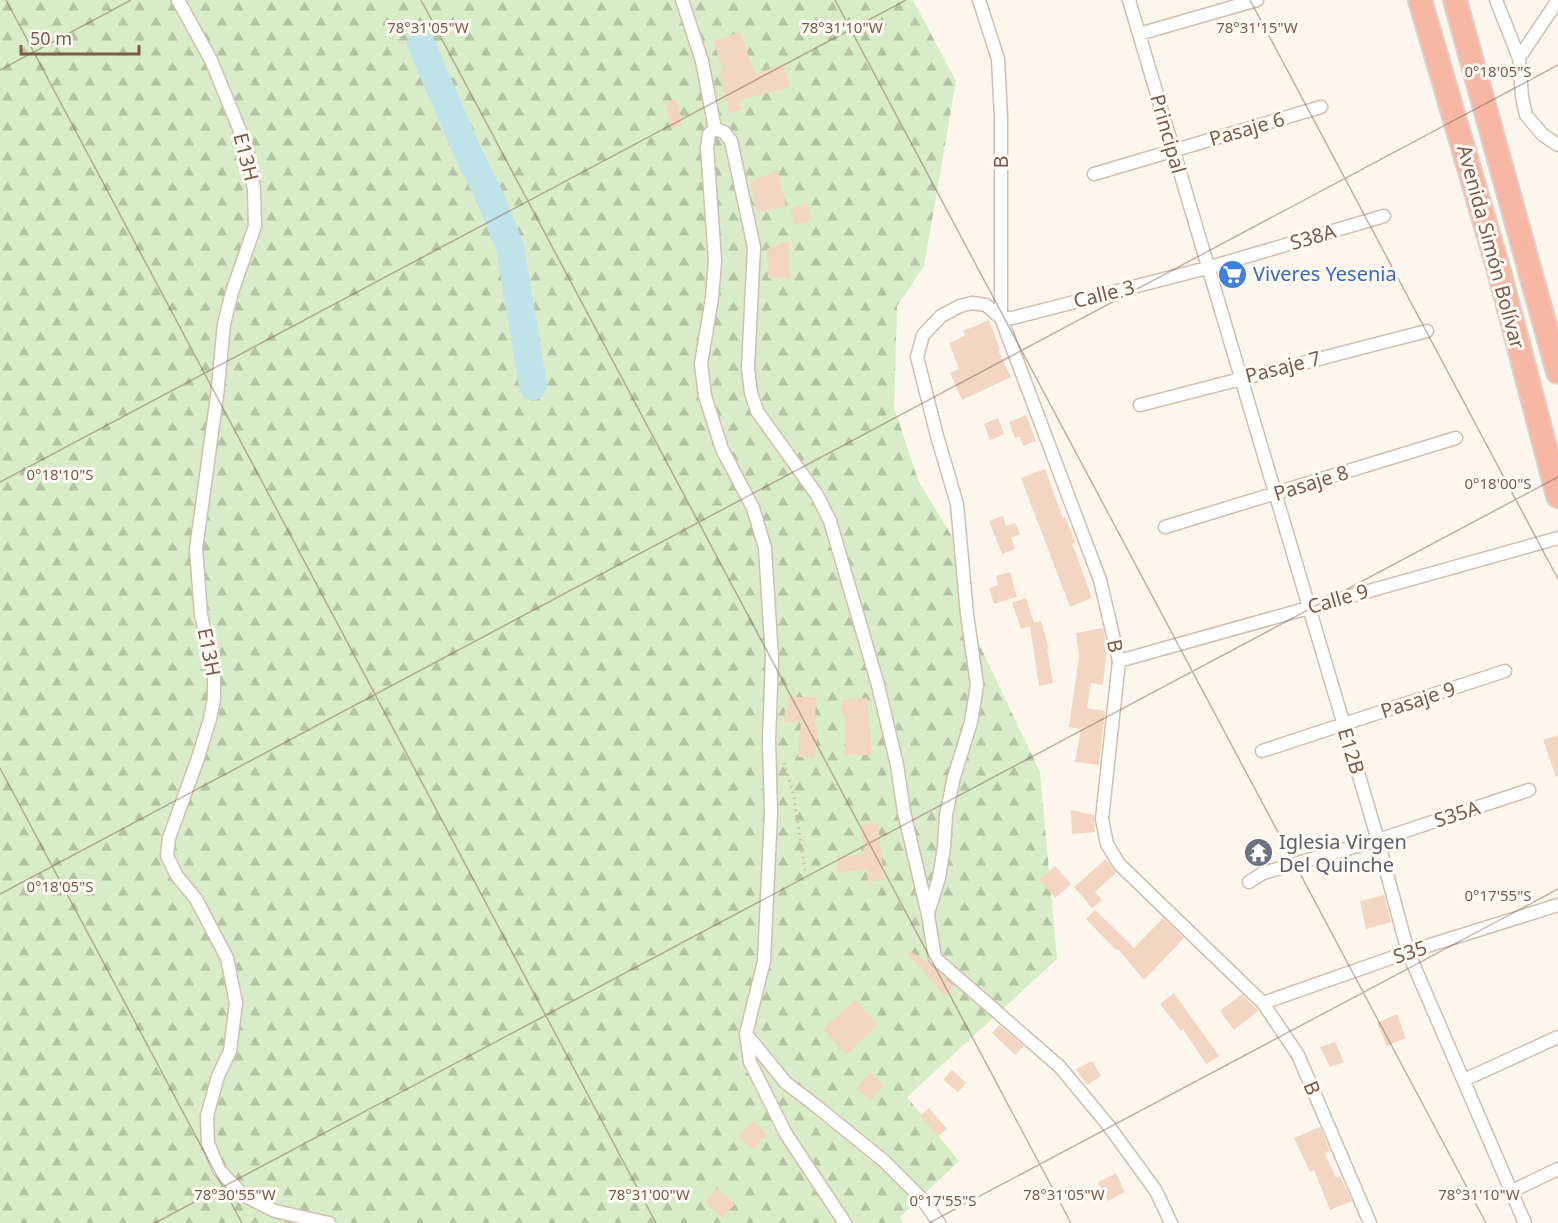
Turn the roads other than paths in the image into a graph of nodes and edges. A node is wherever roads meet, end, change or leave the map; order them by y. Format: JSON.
{"nodes":[{"id":1,"x":178,"y":0,"type":"edge"},
{"id":2,"x":682,"y":0,"type":"edge"},
{"id":3,"x":979,"y":0,"type":"edge"},
{"id":4,"x":1129,"y":0,"type":"edge"},
{"id":5,"x":1257,"y":0,"type":"edge"},
{"id":6,"x":1420,"y":0,"type":"edge"},
{"id":7,"x":1455,"y":0,"type":"edge"},
{"id":8,"x":1496,"y":0,"type":"edge"},
{"id":9,"x":1558,"y":0,"type":"edge"},
{"id":10,"x":1139,"y":34,"type":"junction"},
{"id":11,"x":1519,"y":58,"type":"junction"},
{"id":12,"x":1321,"y":107,"type":"dead end"},
{"id":13,"x":715,"y":129,"type":"junction"},
{"id":14,"x":1459,"y":131,"type":"junction"},
{"id":15,"x":1558,"y":146,"type":"edge"},
{"id":16,"x":1173,"y":150,"type":"junction"},
{"id":17,"x":1094,"y":174,"type":"dead end"},
{"id":18,"x":1504,"y":181,"type":"junction"},
{"id":19,"x":1384,"y":216,"type":"dead end"},
{"id":20,"x":1207,"y":268,"type":"junction"},
{"id":21,"x":1001,"y":318,"type":"junction"},
{"id":22,"x":1427,"y":331,"type":"dead end"},
{"id":23,"x":1558,"y":372,"type":"edge"},
{"id":24,"x":1242,"y":377,"type":"junction"},
{"id":25,"x":1140,"y":405,"type":"dead end"},
{"id":26,"x":1456,"y":438,"type":"dead end"},
{"id":27,"x":1275,"y":494,"type":"junction"},
{"id":28,"x":1558,"y":496,"type":"edge"},
{"id":29,"x":1165,"y":527,"type":"dead end"},
{"id":30,"x":1558,"y":538,"type":"edge"},
{"id":31,"x":1309,"y":607,"type":"junction"},
{"id":32,"x":1119,"y":661,"type":"junction"},
{"id":33,"x":1505,"y":672,"type":"dead end"},
{"id":34,"x":1343,"y":724,"type":"junction"},
{"id":35,"x":1263,"y":751,"type":"dead end"},
{"id":36,"x":1528,"y":790,"type":"dead end"},
{"id":37,"x":1378,"y":840,"type":"junction"},
{"id":38,"x":1249,"y":882,"type":"dead end"},
{"id":39,"x":1558,"y":905,"type":"edge"},
{"id":40,"x":928,"y":915,"type":"junction"},
{"id":41,"x":1408,"y":952,"type":"junction"},
{"id":42,"x":1263,"y":1003,"type":"junction"},
{"id":43,"x":746,"y":1034,"type":"junction"},
{"id":44,"x":1558,"y":1037,"type":"edge"},
{"id":45,"x":1464,"y":1080,"type":"junction"},
{"id":46,"x":1558,"y":1168,"type":"edge"},
{"id":47,"x":1512,"y":1191,"type":"junction"},
{"id":48,"x":329,"y":1223,"type":"edge"},
{"id":49,"x":845,"y":1223,"type":"edge"},
{"id":50,"x":939,"y":1223,"type":"edge"},
{"id":51,"x":1171,"y":1223,"type":"edge"},
{"id":52,"x":1370,"y":1223,"type":"edge"},
{"id":53,"x":1525,"y":1223,"type":"edge"}],
"edges":[{"from":1,"to":48,"type":"street","name":"E13H"},
{"from":2,"to":13,"type":"street"},
{"from":3,"to":21,"type":"street","name":"B"},
{"from":4,"to":10,"type":"street","name":"Principal"},
{"from":5,"to":10,"type":"street"},
{"from":6,"to":14,"type":"highway","name":"Avenida Simón Bolívar"},
{"from":7,"to":18,"type":"highway","name":"Avenida Simón Bolívar"},
{"from":8,"to":11,"type":"street"},
{"from":9,"to":11,"type":"street"},
{"from":10,"to":16,"type":"street","name":"Principal"},
{"from":11,"to":15,"type":"street"},
{"from":12,"to":16,"type":"street","name":"Pasaje 6"},
{"from":13,"to":40,"type":"street"},
{"from":13,"to":43,"type":"street"},
{"from":14,"to":18,"type":"highway"},
{"from":14,"to":28,"type":"highway","name":"Avenida Simón Bolívar"},
{"from":16,"to":17,"type":"street","name":"Pasaje 6"},
{"from":16,"to":20,"type":"street","name":"Principal"},
{"from":18,"to":23,"type":"highway","name":"Avenida Simón Bolívar"},
{"from":19,"to":20,"type":"street","name":"S38A"},
{"from":20,"to":21,"type":"street","name":"Calle 3"},
{"from":20,"to":24,"type":"street","name":"E12B"},
{"from":21,"to":32,"type":"street","name":"B"},
{"from":21,"to":40,"type":"street"},
{"from":22,"to":24,"type":"street","name":"Pasaje 7"},
{"from":24,"to":25,"type":"street","name":"Pasaje 7"},
{"from":24,"to":27,"type":"street","name":"E12B"},
{"from":26,"to":27,"type":"street","name":"Pasaje 8"},
{"from":27,"to":29,"type":"street","name":"Pasaje 8"},
{"from":27,"to":31,"type":"street","name":"E12B"},
{"from":30,"to":31,"type":"street","name":"Calle 9"},
{"from":31,"to":32,"type":"street","name":"Calle 9"},
{"from":31,"to":34,"type":"street","name":"E12B"},
{"from":32,"to":42,"type":"street","name":"B"},
{"from":33,"to":34,"type":"street","name":"Pasaje 9"},
{"from":34,"to":35,"type":"street","name":"Pasaje 9"},
{"from":34,"to":37,"type":"street","name":"E12B"},
{"from":36,"to":37,"type":"street","name":"S35A"},
{"from":37,"to":38,"type":"street","name":"S35A"},
{"from":37,"to":41,"type":"street","name":"E12B"},
{"from":39,"to":41,"type":"street","name":"S35"},
{"from":40,"to":51,"type":"street"},
{"from":41,"to":42,"type":"street","name":"S35"},
{"from":41,"to":45,"type":"street","name":"E12B"},
{"from":42,"to":52,"type":"street","name":"B"},
{"from":43,"to":49,"type":"street"},
{"from":43,"to":50,"type":"street"},
{"from":44,"to":45,"type":"street"},
{"from":45,"to":47,"type":"street","name":"E12B"},
{"from":46,"to":47,"type":"street"},
{"from":47,"to":53,"type":"street","name":"E12B"}]}
